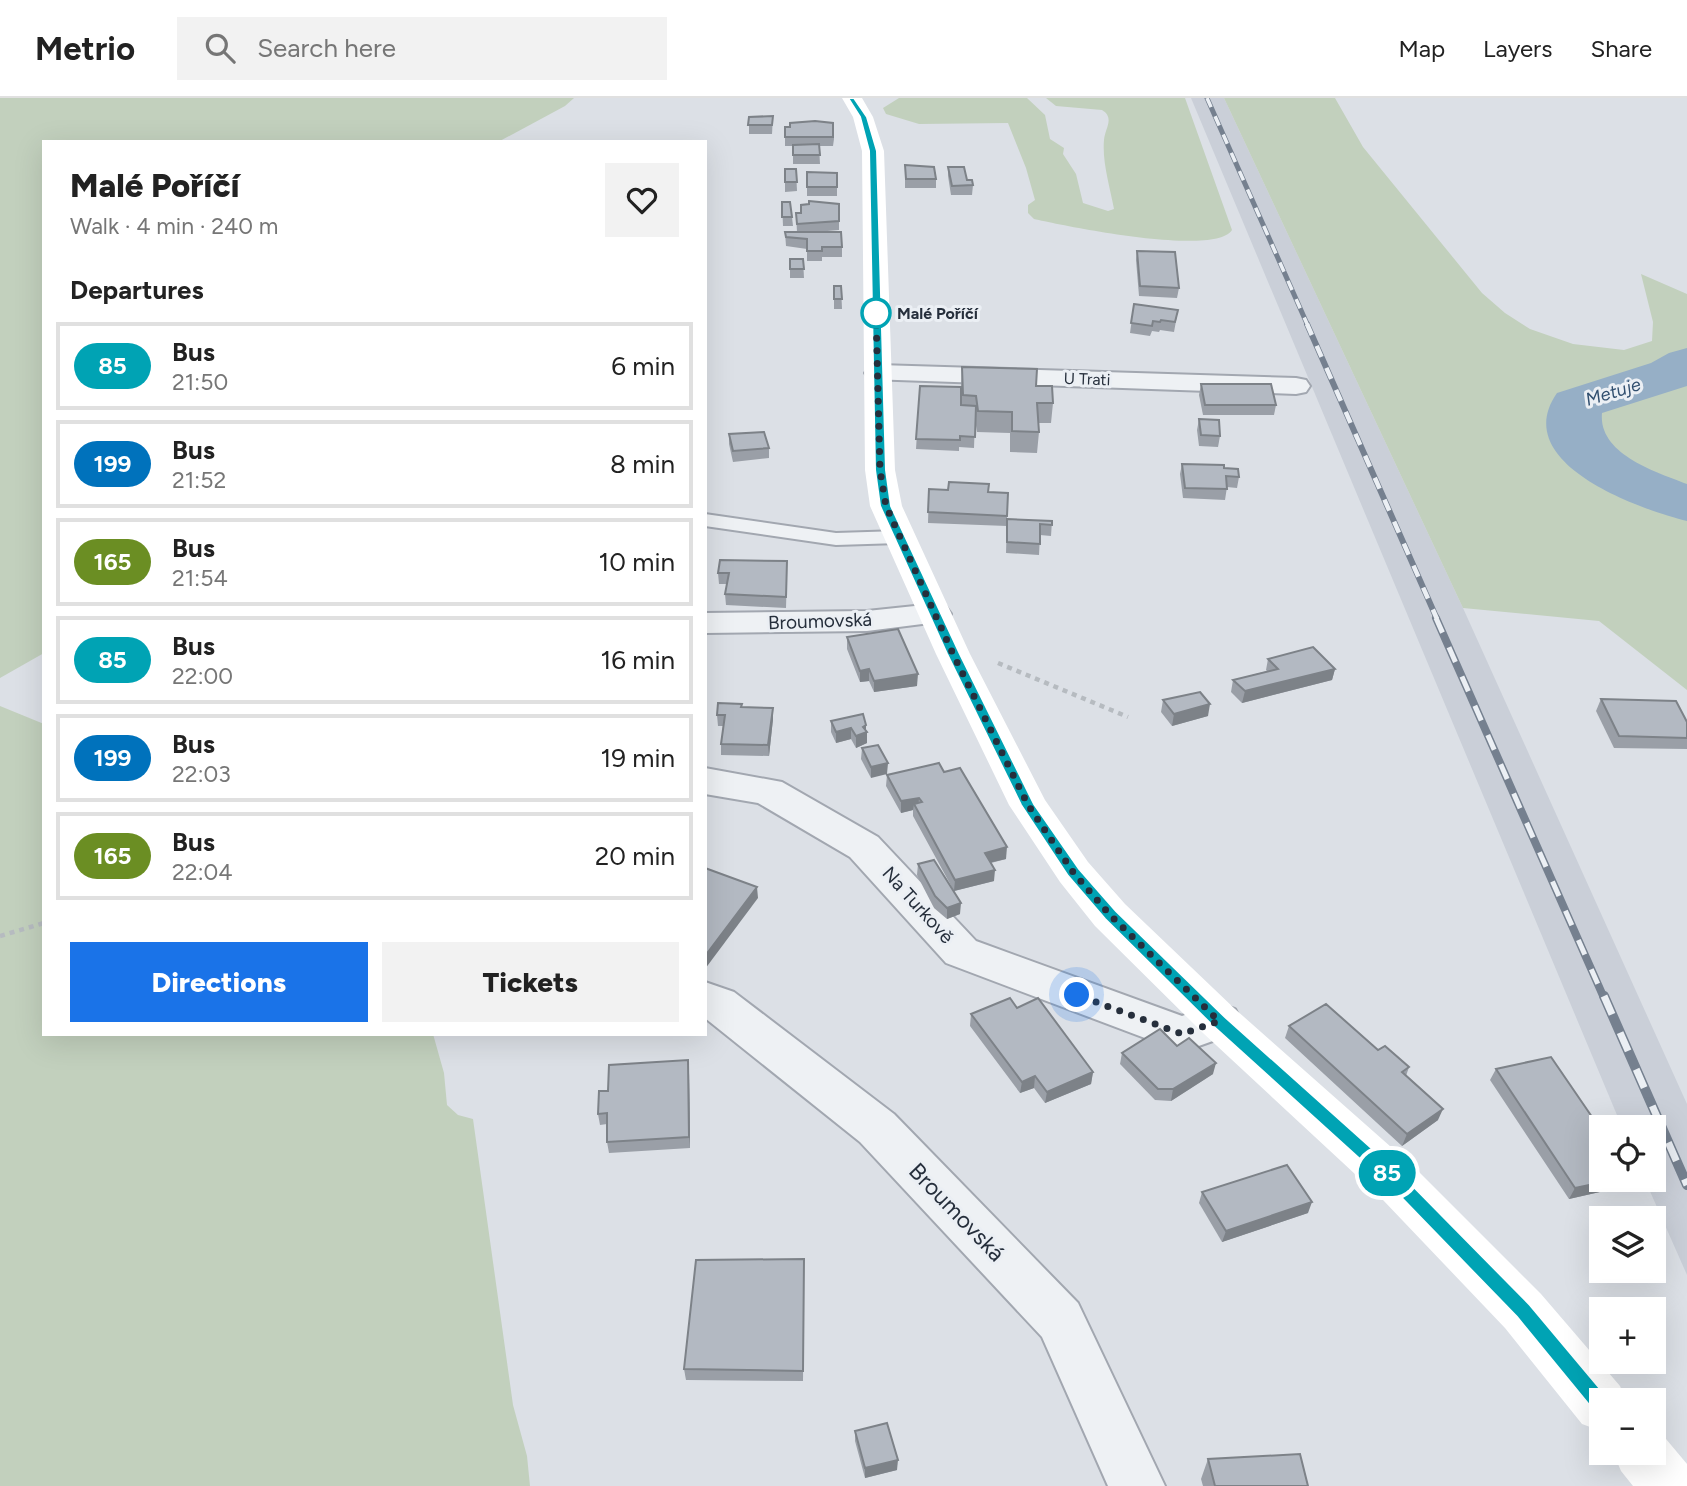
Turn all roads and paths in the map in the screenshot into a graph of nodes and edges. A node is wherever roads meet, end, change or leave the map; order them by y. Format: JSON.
{"nodes":[{"id":1,"x":852,"y":98,"type":"edge"},
{"id":2,"x":879,"y":373,"type":"junction"},
{"id":3,"x":1296,"y":386,"type":"dead end"},
{"id":4,"x":707,"y":520,"type":"edge"},
{"id":5,"x":899,"y":537,"type":"junction"},
{"id":6,"x":934,"y":614,"type":"junction"},
{"id":7,"x":707,"y":623,"type":"edge"},
{"id":8,"x":953,"y":654,"type":"junction"},
{"id":9,"x":1128,"y":717,"type":"dead end"},
{"id":10,"x":707,"y":781,"type":"edge"},
{"id":11,"x":42,"y":924,"type":"edge"},
{"id":12,"x":0,"y":936,"type":"edge"},
{"id":13,"x":707,"y":1000,"type":"edge"},
{"id":14,"x":1219,"y":1021,"type":"junction"},
{"id":15,"x":1589,"y":1391,"type":"edge"},
{"id":16,"x":1137,"y":1486,"type":"edge"}],
"edges":[{"from":1,"to":2,"type":"main road"},
{"from":2,"to":3,"type":"street","name":"U Trati"},
{"from":2,"to":5,"type":"main road"},
{"from":4,"to":5,"type":"lane"},
{"from":5,"to":6,"type":"main road"},
{"from":6,"to":7,"type":"street","name":"Broumovská"},
{"from":6,"to":8,"type":"main road"},
{"from":8,"to":9,"type":"path"},
{"from":8,"to":14,"type":"main road"},
{"from":10,"to":14,"type":"street","name":"Na Turkově"},
{"from":11,"to":12,"type":"path"},
{"from":13,"to":16,"type":"street","name":"Broumovská"},
{"from":14,"to":15,"type":"main road"}]}
